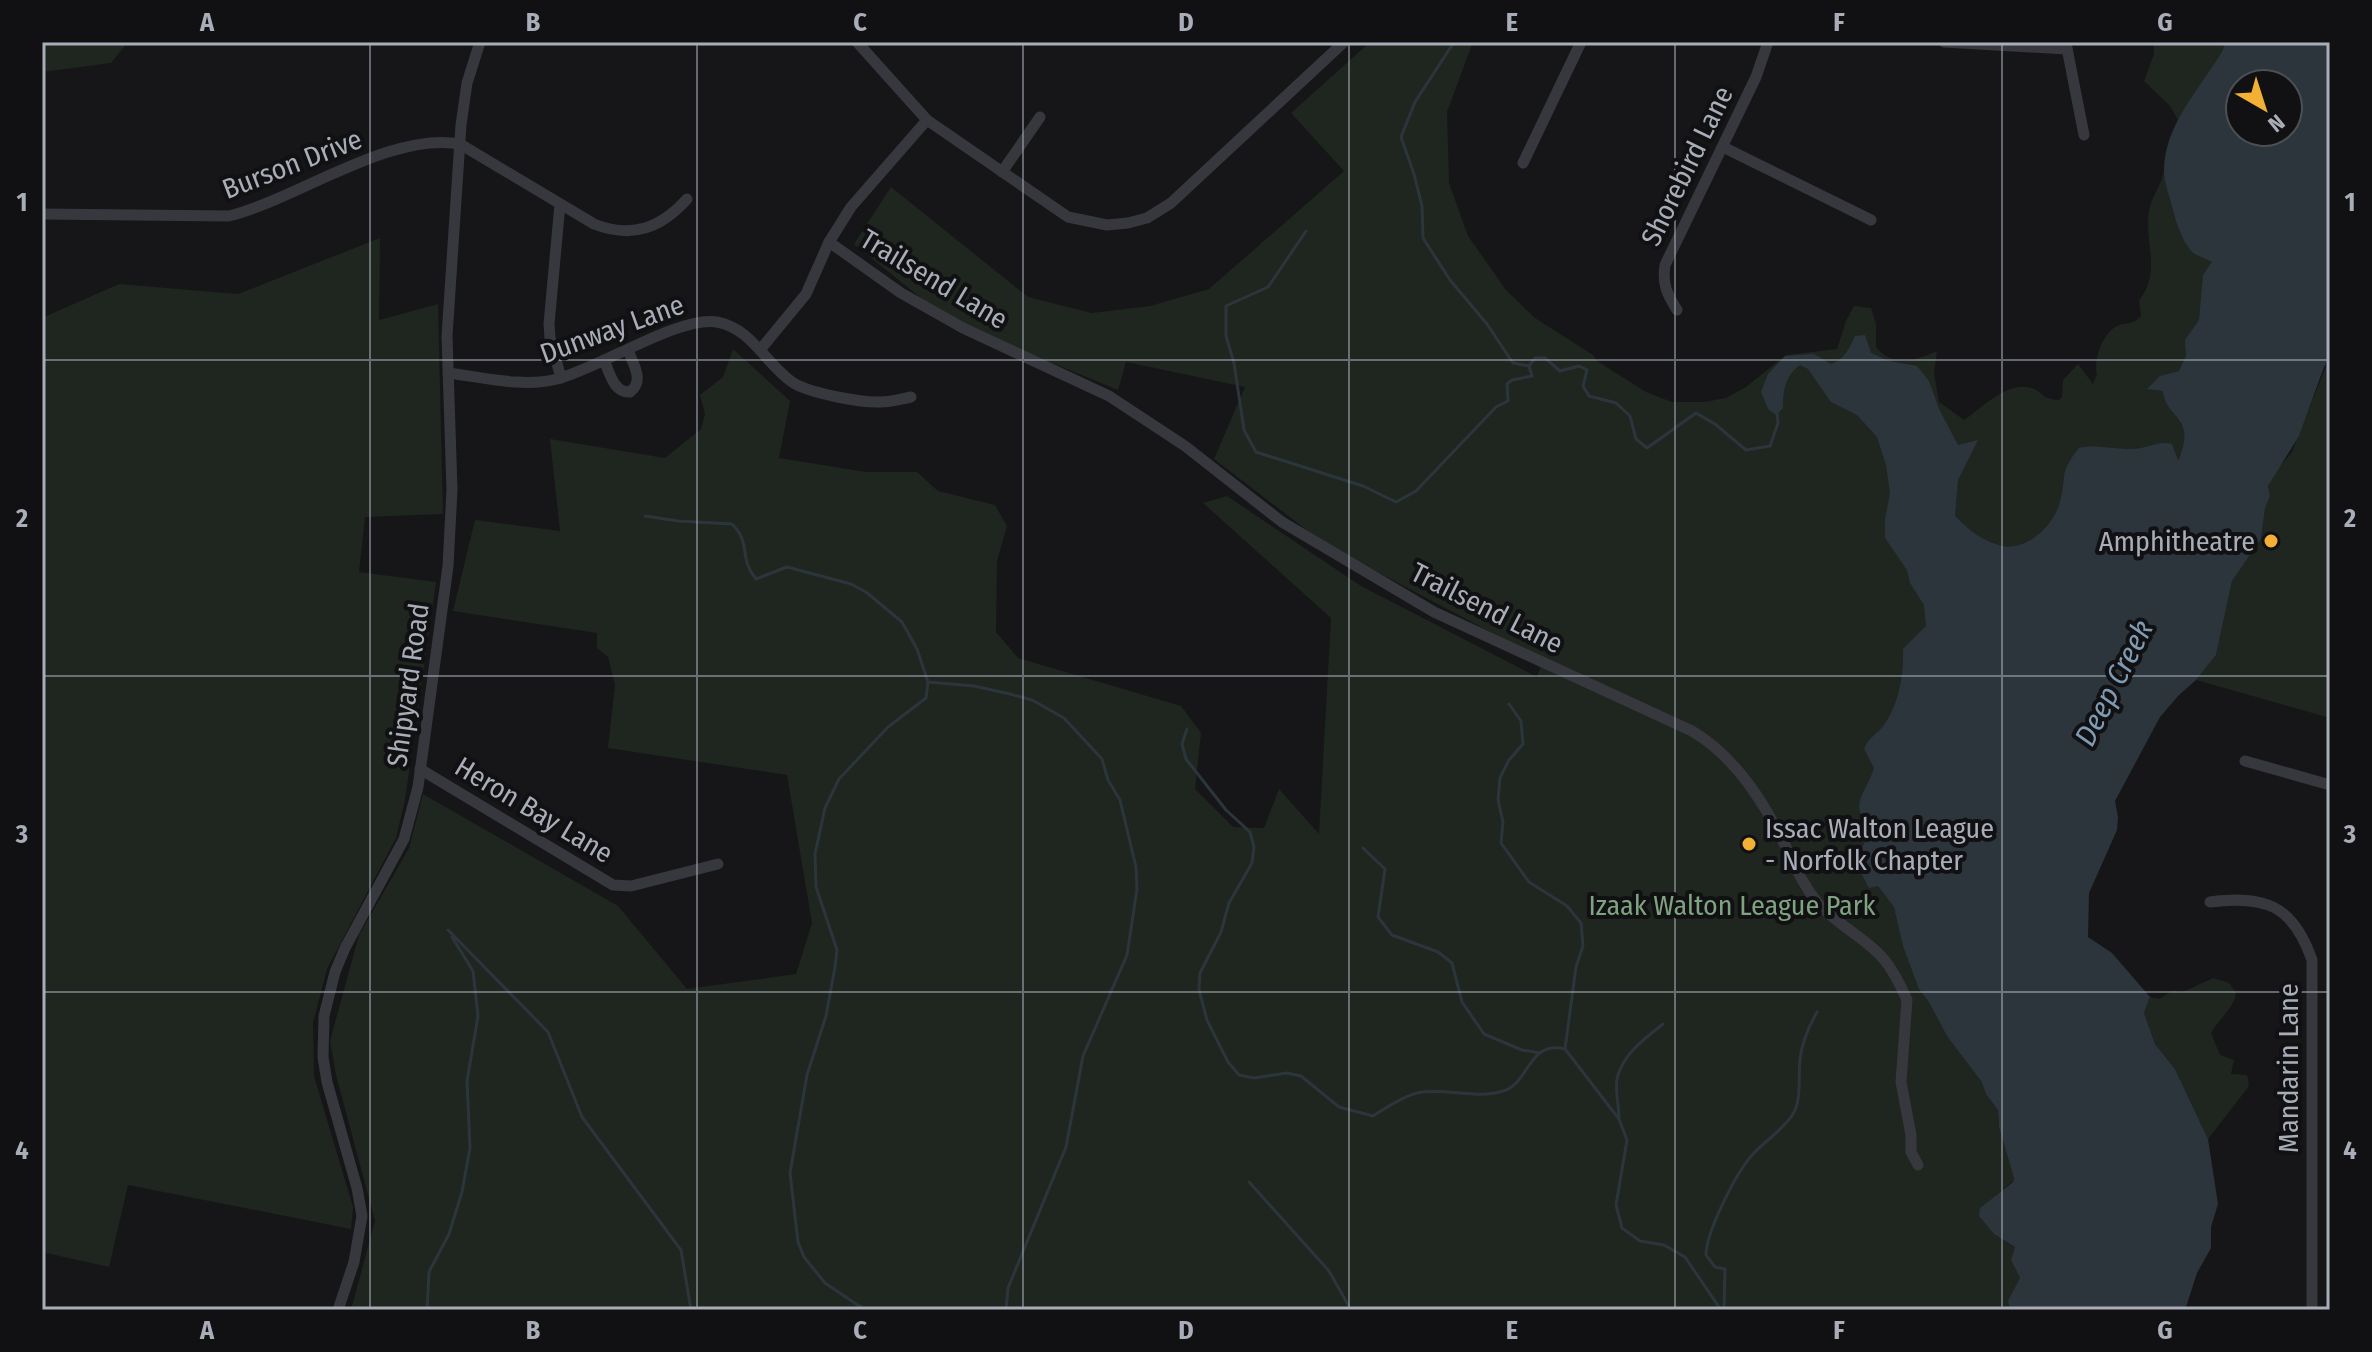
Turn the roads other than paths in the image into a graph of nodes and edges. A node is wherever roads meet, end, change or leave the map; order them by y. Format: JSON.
{"nodes":[{"id":1,"x":480,"y":42,"type":"edge"},
{"id":2,"x":857,"y":42,"type":"edge"},
{"id":3,"x":1581,"y":42,"type":"edge"},
{"id":4,"x":1768,"y":42,"type":"edge"},
{"id":5,"x":1944,"y":42,"type":"edge"},
{"id":6,"x":1336,"y":44,"type":"edge"},
{"id":7,"x":2067,"y":46,"type":"edge"},
{"id":8,"x":1040,"y":117,"type":"dead end"},
{"id":9,"x":927,"y":120,"type":"junction"},
{"id":10,"x":2084,"y":135,"type":"dead end"},
{"id":11,"x":460,"y":144,"type":"junction"},
{"id":12,"x":1723,"y":147,"type":"junction"},
{"id":13,"x":1523,"y":163,"type":"dead end"},
{"id":14,"x":1002,"y":172,"type":"junction"},
{"id":15,"x":687,"y":199,"type":"dead end"},
{"id":16,"x":560,"y":204,"type":"junction"},
{"id":17,"x":42,"y":214,"type":"edge"},
{"id":18,"x":1871,"y":220,"type":"dead end"},
{"id":19,"x":829,"y":242,"type":"junction"},
{"id":20,"x":1677,"y":310,"type":"dead end"},
{"id":21,"x":628,"y":350,"type":"junction"},
{"id":22,"x":760,"y":350,"type":"junction"},
{"id":23,"x":604,"y":360,"type":"junction"},
{"id":24,"x":448,"y":373,"type":"junction"},
{"id":25,"x":561,"y":378,"type":"junction"},
{"id":26,"x":911,"y":397,"type":"dead end"},
{"id":27,"x":2245,"y":761,"type":"dead end"},
{"id":28,"x":420,"y":769,"type":"junction"},
{"id":29,"x":2330,"y":785,"type":"edge"},
{"id":30,"x":718,"y":864,"type":"dead end"},
{"id":31,"x":2210,"y":902,"type":"dead end"},
{"id":32,"x":1918,"y":1165,"type":"dead end"},
{"id":33,"x":338,"y":1310,"type":"edge"},
{"id":34,"x":2312,"y":1310,"type":"edge"}],
"edges":[{"from":1,"to":11,"type":"street","name":"Shipyard Road"},
{"from":2,"to":9,"type":"street"},
{"from":3,"to":13,"type":"street"},
{"from":4,"to":12,"type":"street","name":"Shorebird Lane"},
{"from":5,"to":7,"type":"street"},
{"from":6,"to":14,"type":"street"},
{"from":7,"to":10,"type":"street"},
{"from":8,"to":14,"type":"street"},
{"from":9,"to":14,"type":"street"},
{"from":9,"to":19,"type":"street"},
{"from":11,"to":16,"type":"street"},
{"from":11,"to":17,"type":"street","name":"Burson Drive"},
{"from":11,"to":24,"type":"street","name":"Shipyard Road"},
{"from":12,"to":18,"type":"street"},
{"from":12,"to":20,"type":"street","name":"Shorebird Lane"},
{"from":15,"to":16,"type":"street"},
{"from":16,"to":25,"type":"street"},
{"from":19,"to":22,"type":"street"},
{"from":19,"to":32,"type":"street","name":"Trailsend Lane"},
{"from":21,"to":22,"type":"street","name":"Dunway Lane"},
{"from":21,"to":23,"type":"street","name":"Dunway Lane"},
{"from":21,"to":23,"type":"street"},
{"from":22,"to":26,"type":"street","name":"Dunway Lane"},
{"from":23,"to":25,"type":"street","name":"Dunway Lane"},
{"from":24,"to":25,"type":"street","name":"Dunway Lane"},
{"from":24,"to":28,"type":"street","name":"Shipyard Road"},
{"from":27,"to":29,"type":"street"},
{"from":28,"to":30,"type":"street","name":"Heron Bay Lane"},
{"from":28,"to":33,"type":"street","name":"Shipyard Road"},
{"from":31,"to":34,"type":"street","name":"Mandarin Lane"}]}
